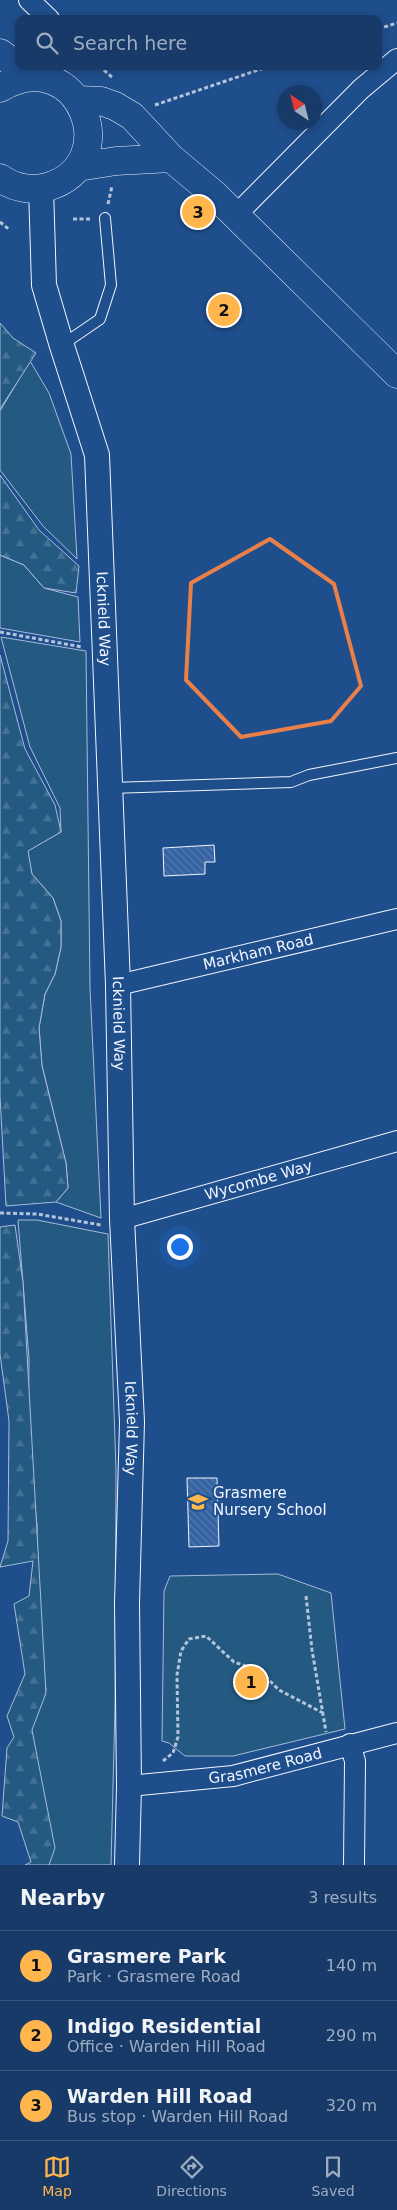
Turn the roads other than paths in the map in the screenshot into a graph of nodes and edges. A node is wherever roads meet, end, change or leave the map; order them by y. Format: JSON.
{"nodes":[{"id":1,"x":29,"y":0,"type":"edge"},
{"id":2,"x":45,"y":15,"type":"edge"},
{"id":3,"x":0,"y":53,"type":"edge"},
{"id":4,"x":397,"y":59,"type":"edge"},
{"id":5,"x":15,"y":64,"type":"edge"},
{"id":6,"x":24,"y":70,"type":"edge"},
{"id":7,"x":32,"y":76,"type":"junction"},
{"id":8,"x":0,"y":88,"type":"edge"},
{"id":9,"x":79,"y":100,"type":"junction"},
{"id":10,"x":171,"y":158,"type":"junction"},
{"id":11,"x":78,"y":167,"type":"junction"},
{"id":12,"x":0,"y":178,"type":"edge"},
{"id":13,"x":41,"y":188,"type":"junction"},
{"id":14,"x":236,"y":215,"type":"junction"},
{"id":15,"x":105,"y":218,"type":"dead end"},
{"id":16,"x":62,"y":346,"type":"junction"},
{"id":17,"x":397,"y":374,"type":"edge"},
{"id":18,"x":397,"y":758,"type":"edge"},
{"id":19,"x":111,"y":788,"type":"junction"},
{"id":20,"x":397,"y":919,"type":"edge"},
{"id":21,"x":118,"y":985,"type":"junction"},
{"id":22,"x":397,"y":1141,"type":"edge"},
{"id":23,"x":122,"y":1220,"type":"junction"},
{"id":24,"x":397,"y":1732,"type":"edge"},
{"id":25,"x":350,"y":1744,"type":"junction"},
{"id":26,"x":129,"y":1786,"type":"junction"},
{"id":27,"x":127,"y":1865,"type":"edge"},
{"id":28,"x":354,"y":1865,"type":"edge"}],
"edges":[{"from":1,"to":2,"type":"street"},
{"from":3,"to":5,"type":"highway"},
{"from":4,"to":14,"type":"street"},
{"from":6,"to":7,"type":"highway"},
{"from":7,"to":8,"type":"highway"},
{"from":7,"to":9,"type":"highway"},
{"from":9,"to":10,"type":"highway"},
{"from":9,"to":11,"type":"highway"},
{"from":10,"to":11,"type":"highway"},
{"from":10,"to":14,"type":"highway"},
{"from":11,"to":13,"type":"highway"},
{"from":12,"to":13,"type":"highway"},
{"from":13,"to":16,"type":"street","name":"Icknield Way"},
{"from":14,"to":17,"type":"highway"},
{"from":15,"to":16,"type":"lane"},
{"from":16,"to":19,"type":"street","name":"Icknield Way"},
{"from":18,"to":19,"type":"lane"},
{"from":19,"to":21,"type":"street","name":"Icknield Way"},
{"from":20,"to":21,"type":"street","name":"Markham Road"},
{"from":21,"to":23,"type":"street","name":"Icknield Way"},
{"from":22,"to":23,"type":"street","name":"Wycombe Way"},
{"from":23,"to":26,"type":"street","name":"Icknield Way"},
{"from":24,"to":25,"type":"street","name":"Grasmere Road"},
{"from":25,"to":26,"type":"street","name":"Grasmere Road"},
{"from":25,"to":28,"type":"street"},
{"from":26,"to":27,"type":"street","name":"Icknield Way"}]}
